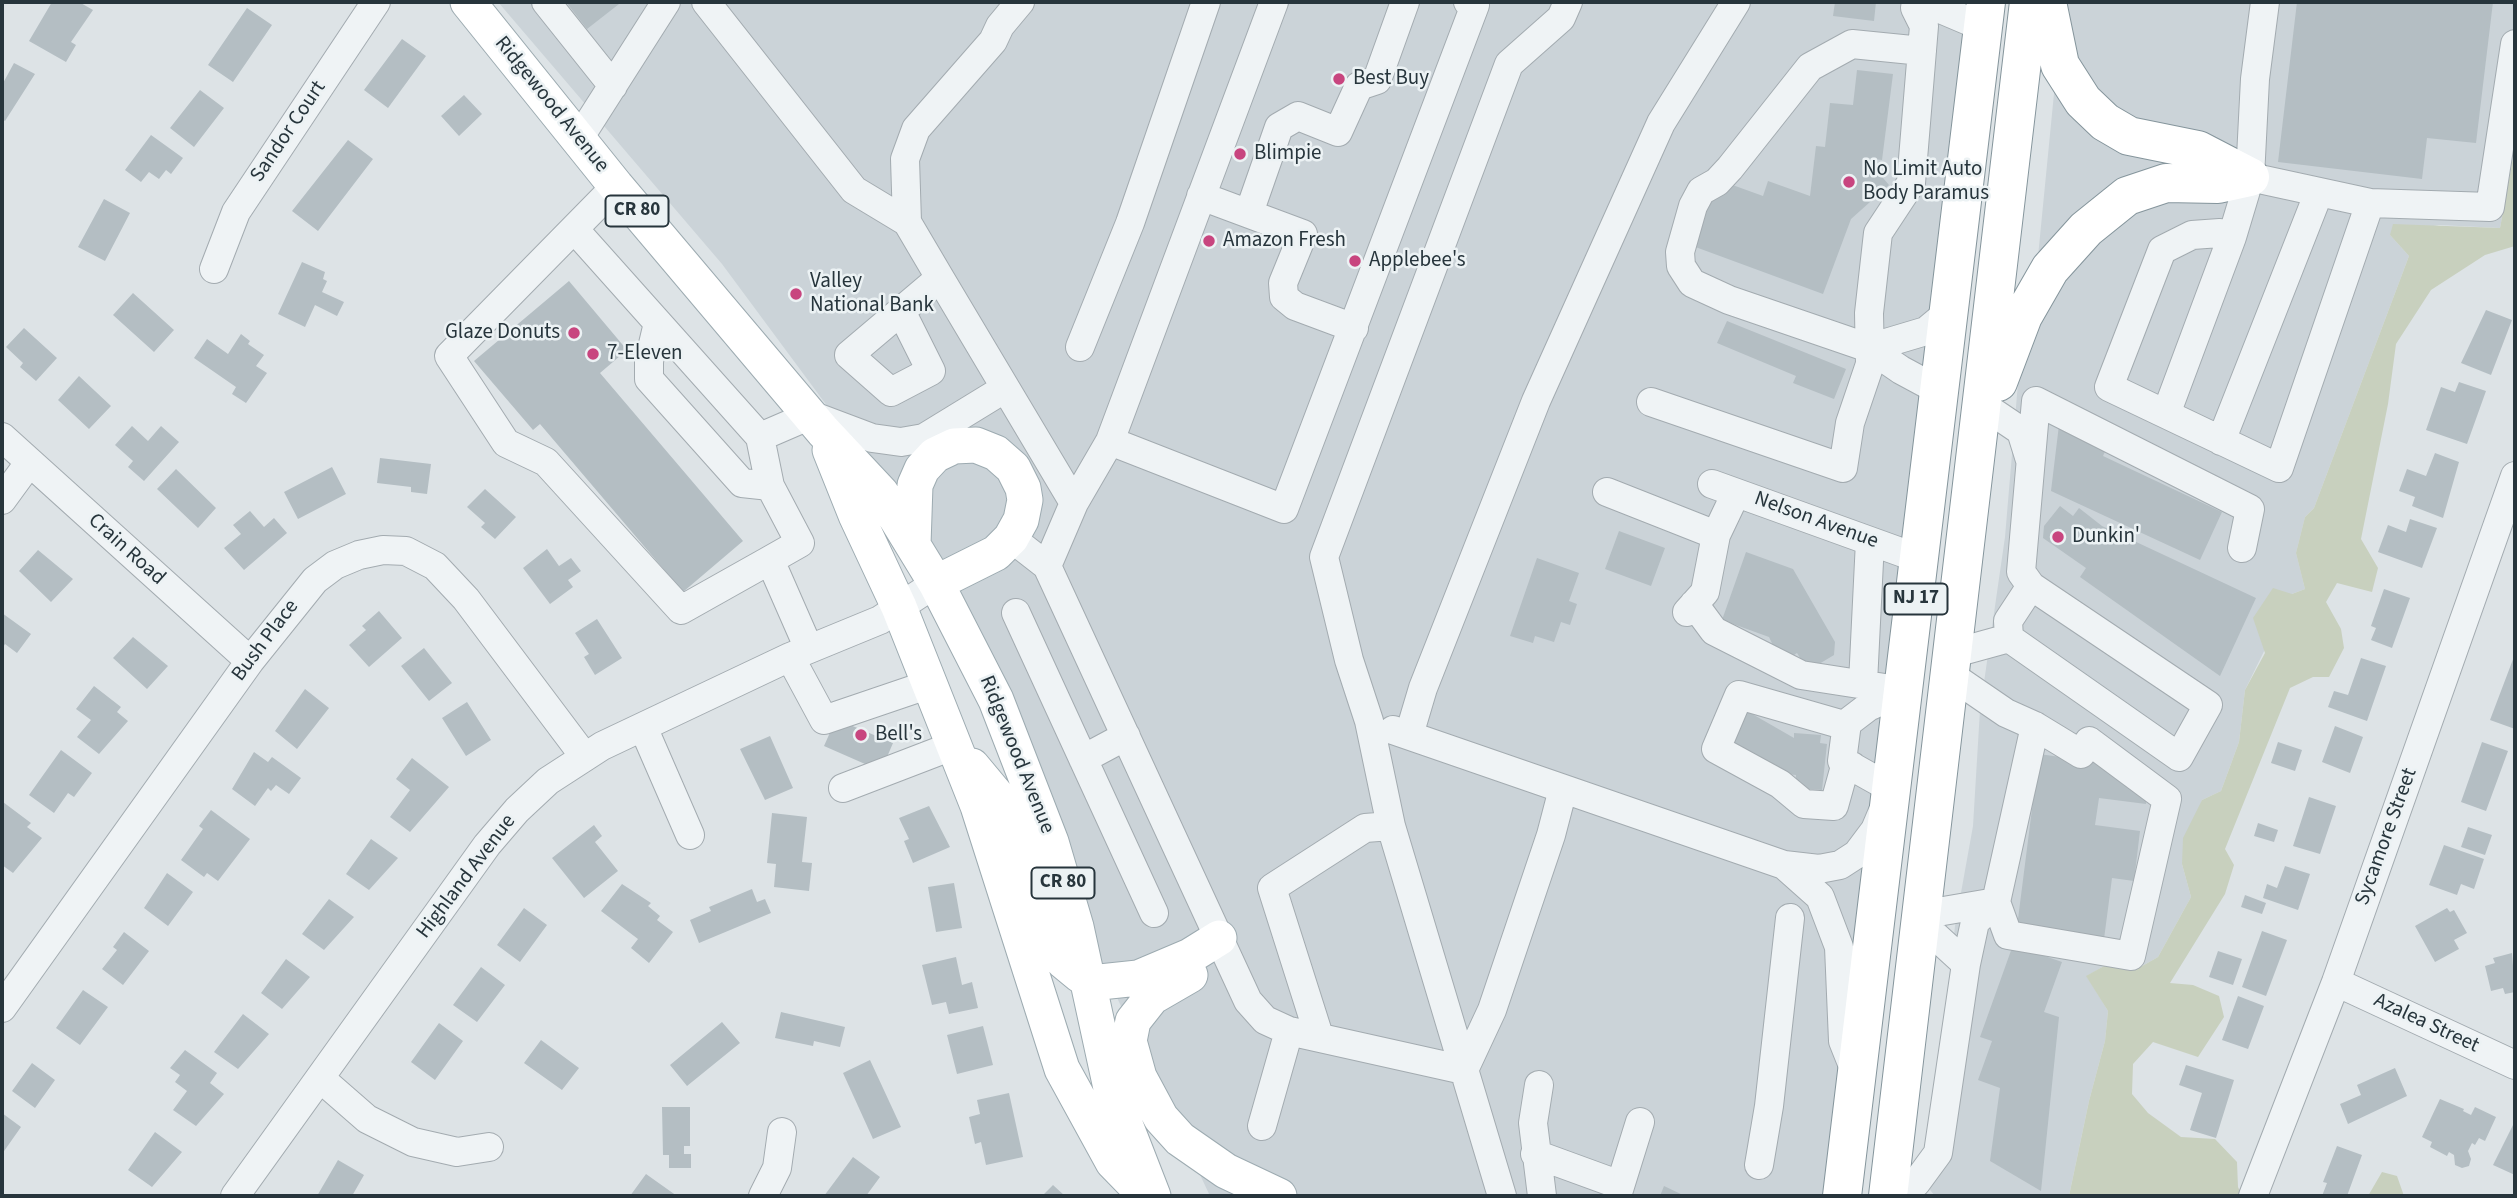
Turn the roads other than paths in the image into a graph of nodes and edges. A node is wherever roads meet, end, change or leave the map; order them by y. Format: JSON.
{"nodes":[{"id":1,"x":376,"y":2,"type":"edge"},
{"id":2,"x":468,"y":2,"type":"edge"},
{"id":3,"x":546,"y":2,"type":"edge"},
{"id":4,"x":666,"y":2,"type":"edge"},
{"id":5,"x":706,"y":2,"type":"edge"},
{"id":6,"x":1020,"y":2,"type":"edge"},
{"id":7,"x":1206,"y":2,"type":"edge"},
{"id":8,"x":1274,"y":2,"type":"edge"},
{"id":9,"x":1405,"y":2,"type":"edge"},
{"id":10,"x":1468,"y":2,"type":"edge"},
{"id":11,"x":1568,"y":2,"type":"edge"},
{"id":12,"x":1736,"y":2,"type":"edge"},
{"id":13,"x":1916,"y":2,"type":"edge"},
{"id":14,"x":1924,"y":2,"type":"edge"},
{"id":15,"x":2029,"y":2,"type":"edge"},
{"id":16,"x":2048,"y":2,"type":"edge"},
{"id":17,"x":2265,"y":2,"type":"edge"},
{"id":18,"x":1985,"y":14,"type":"edge"},
{"id":19,"x":2515,"y":44,"type":"edge"},
{"id":20,"x":1922,"y":51,"type":"junction"},
{"id":21,"x":614,"y":86,"type":"junction"},
{"id":22,"x":578,"y":140,"type":"junction"},
{"id":23,"x":2250,"y":177,"type":"junction"},
{"id":24,"x":616,"y":186,"type":"junction"},
{"id":25,"x":2319,"y":192,"type":"junction"},
{"id":26,"x":1201,"y":196,"type":"junction"},
{"id":27,"x":2370,"y":203,"type":"junction"},
{"id":28,"x":1249,"y":213,"type":"junction"},
{"id":29,"x":907,"y":222,"type":"junction"},
{"id":30,"x":575,"y":230,"type":"junction"},
{"id":31,"x":2231,"y":237,"type":"junction"},
{"id":32,"x":214,"y":268,"type":"dead end"},
{"id":33,"x":940,"y":278,"type":"junction"},
{"id":34,"x":901,"y":311,"type":"dead end"},
{"id":35,"x":1950,"y":311,"type":"junction"},
{"id":36,"x":658,"y":323,"type":"junction"},
{"id":37,"x":1354,"y":328,"type":"junction"},
{"id":38,"x":1080,"y":347,"type":"dead end"},
{"id":39,"x":1869,"y":348,"type":"junction"},
{"id":40,"x":691,"y":360,"type":"junction"},
{"id":41,"x":649,"y":361,"type":"junction"},
{"id":42,"x":1004,"y":389,"type":"junction"},
{"id":43,"x":1940,"y":391,"type":"junction"},
{"id":44,"x":1651,"y":402,"type":"dead end"},
{"id":45,"x":2166,"y":414,"type":"junction"},
{"id":46,"x":1982,"y":416,"type":"junction"},
{"id":47,"x":817,"y":423,"type":"junction"},
{"id":48,"x":2,"y":437,"type":"edge"},
{"id":49,"x":760,"y":437,"type":"junction"},
{"id":50,"x":1110,"y":441,"type":"junction"},
{"id":51,"x":2221,"y":441,"type":"junction"},
{"id":52,"x":29,"y":463,"type":"junction"},
{"id":53,"x":2031,"y":463,"type":"junction"},
{"id":54,"x":2515,"y":476,"type":"edge"},
{"id":55,"x":770,"y":486,"type":"junction"},
{"id":56,"x":1607,"y":492,"type":"dead end"},
{"id":57,"x":2,"y":500,"type":"edge"},
{"id":58,"x":1073,"y":503,"type":"junction"},
{"id":59,"x":1716,"y":535,"type":"junction"},
{"id":60,"x":1011,"y":538,"type":"junction"},
{"id":61,"x":1870,"y":541,"type":"junction"},
{"id":62,"x":913,"y":545,"type":"junction"},
{"id":63,"x":2242,"y":548,"type":"dead end"},
{"id":64,"x":1920,"y":559,"type":"junction"},
{"id":65,"x":770,"y":561,"type":"junction"},
{"id":66,"x":1047,"y":566,"type":"junction"},
{"id":67,"x":936,"y":583,"type":"junction"},
{"id":68,"x":2031,"y":586,"type":"junction"},
{"id":69,"x":898,"y":607,"type":"junction"},
{"id":70,"x":1016,"y":613,"type":"dead end"},
{"id":71,"x":1866,"y":625,"type":"junction"},
{"id":72,"x":1912,"y":633,"type":"junction"},
{"id":73,"x":2009,"y":638,"type":"junction"},
{"id":74,"x":800,"y":653,"type":"junction"},
{"id":75,"x":250,"y":661,"type":"junction"},
{"id":76,"x":1950,"y":664,"type":"junction"},
{"id":77,"x":1863,"y":683,"type":"junction"},
{"id":78,"x":930,"y":684,"type":"junction"},
{"id":79,"x":1904,"y":691,"type":"junction"},
{"id":80,"x":1368,"y":721,"type":"junction"},
{"id":81,"x":1847,"y":726,"type":"junction"},
{"id":82,"x":2035,"y":726,"type":"junction"},
{"id":83,"x":643,"y":727,"type":"junction"},
{"id":84,"x":1409,"y":735,"type":"junction"},
{"id":85,"x":1126,"y":736,"type":"junction"},
{"id":86,"x":955,"y":745,"type":"junction"},
{"id":87,"x":584,"y":756,"type":"junction"},
{"id":88,"x":1083,"y":759,"type":"junction"},
{"id":89,"x":1852,"y":766,"type":"junction"},
{"id":90,"x":843,"y":788,"type":"dead end"},
{"id":91,"x":1563,"y":789,"type":"junction"},
{"id":92,"x":1892,"y":791,"type":"junction"},
{"id":93,"x":1391,"y":826,"type":"junction"},
{"id":94,"x":690,"y":835,"type":"dead end"},
{"id":95,"x":1784,"y":865,"type":"junction"},
{"id":96,"x":1996,"y":902,"type":"junction"},
{"id":97,"x":1154,"y":913,"type":"dead end"},
{"id":98,"x":1790,"y":918,"type":"dead end"},
{"id":99,"x":1920,"y":918,"type":"junction"},
{"id":100,"x":1224,"y":949,"type":"junction"},
{"id":101,"x":1966,"y":964,"type":"junction"},
{"id":102,"x":1087,"y":979,"type":"junction"},
{"id":103,"x":2336,"y":982,"type":"junction"},
{"id":104,"x":2,"y":1008,"type":"edge"},
{"id":105,"x":1289,"y":1031,"type":"junction"},
{"id":106,"x":1319,"y":1036,"type":"junction"},
{"id":107,"x":2515,"y":1065,"type":"edge"},
{"id":108,"x":1464,"y":1070,"type":"junction"},
{"id":109,"x":320,"y":1078,"type":"junction"},
{"id":110,"x":1857,"y":1078,"type":"junction"},
{"id":111,"x":1539,"y":1085,"type":"dead end"},
{"id":112,"x":1640,"y":1122,"type":"dead end"},
{"id":113,"x":1125,"y":1124,"type":"junction"},
{"id":114,"x":1262,"y":1126,"type":"dead end"},
{"id":115,"x":782,"y":1132,"type":"dead end"},
{"id":116,"x":489,"y":1147,"type":"dead end"},
{"id":117,"x":1848,"y":1150,"type":"junction"},
{"id":118,"x":1535,"y":1154,"type":"junction"},
{"id":119,"x":1759,"y":1165,"type":"dead end"},
{"id":120,"x":1618,"y":1191,"type":"edge"},
{"id":121,"x":1907,"y":1192,"type":"edge"},
{"id":122,"x":235,"y":1196,"type":"edge"},
{"id":123,"x":762,"y":1196,"type":"edge"},
{"id":124,"x":1146,"y":1196,"type":"edge"},
{"id":125,"x":1153,"y":1196,"type":"edge"},
{"id":126,"x":1255,"y":1196,"type":"edge"},
{"id":127,"x":1279,"y":1196,"type":"edge"},
{"id":128,"x":1502,"y":1196,"type":"edge"},
{"id":129,"x":1542,"y":1196,"type":"edge"},
{"id":130,"x":1830,"y":1196,"type":"edge"},
{"id":131,"x":1842,"y":1196,"type":"edge"},
{"id":132,"x":2253,"y":1196,"type":"edge"}],
"edges":[{"from":1,"to":32,"type":"street","name":"Sandor Court"},
{"from":2,"to":22,"type":"main road","name":"Ridgewood Avenue","number":"CR 80"},
{"from":3,"to":21,"type":"street"},
{"from":4,"to":21,"type":"street"},
{"from":5,"to":29,"type":"street"},
{"from":6,"to":29,"type":"street"},
{"from":7,"to":38,"type":"street"},
{"from":8,"to":26,"type":"street"},
{"from":9,"to":28,"type":"street"},
{"from":10,"to":37,"type":"street"},
{"from":11,"to":80,"type":"street"},
{"from":12,"to":84,"type":"street"},
{"from":13,"to":20,"type":"street"},
{"from":14,"to":18,"type":"street"},
{"from":15,"to":46,"type":"highway","number":"NJ 17"},
{"from":16,"to":23,"type":"highway"},
{"from":17,"to":23,"type":"street"},
{"from":18,"to":35,"type":"highway","number":"NJ 17"},
{"from":19,"to":27,"type":"street"},
{"from":20,"to":39,"type":"street"},
{"from":20,"to":39,"type":"street"},
{"from":21,"to":22,"type":"street"},
{"from":22,"to":24,"type":"main road","name":"Ridgewood Avenue","number":"CR 80"},
{"from":23,"to":25,"type":"street"},
{"from":23,"to":31,"type":"street"},
{"from":23,"to":46,"type":"highway"},
{"from":24,"to":30,"type":"street"},
{"from":24,"to":47,"type":"main road","name":"Ridgewood Avenue","number":"CR 80"},
{"from":25,"to":27,"type":"street"},
{"from":25,"to":51,"type":"street"},
{"from":26,"to":28,"type":"street"},
{"from":26,"to":50,"type":"street"},
{"from":27,"to":51,"type":"street"},
{"from":28,"to":37,"type":"street"},
{"from":29,"to":33,"type":"street"},
{"from":30,"to":36,"type":"street"},
{"from":30,"to":65,"type":"street"},
{"from":31,"to":45,"type":"street"},
{"from":31,"to":45,"type":"street"},
{"from":33,"to":34,"type":"street"},
{"from":33,"to":42,"type":"street"},
{"from":35,"to":39,"type":"street"},
{"from":35,"to":43,"type":"highway","number":"NJ 17"},
{"from":36,"to":40,"type":"street"},
{"from":36,"to":41,"type":"street"},
{"from":37,"to":50,"type":"street"},
{"from":39,"to":43,"type":"street"},
{"from":39,"to":44,"type":"street"},
{"from":40,"to":41,"type":"street"},
{"from":40,"to":49,"type":"street"},
{"from":41,"to":55,"type":"street"},
{"from":42,"to":47,"type":"street"},
{"from":42,"to":58,"type":"street"},
{"from":43,"to":64,"type":"highway","number":"NJ 17"},
{"from":45,"to":51,"type":"street"},
{"from":46,"to":53,"type":"street"},
{"from":46,"to":76,"type":"highway","number":"NJ 17"},
{"from":47,"to":49,"type":"street"},
{"from":47,"to":62,"type":"main road","name":"Ridgewood Avenue","number":"CR 80"},
{"from":47,"to":69,"type":"main road","name":"Ridgewood Avenue","number":"CR 80"},
{"from":48,"to":52,"type":"street","name":"Crain Road"},
{"from":49,"to":55,"type":"street"},
{"from":50,"to":58,"type":"street"},
{"from":52,"to":57,"type":"street"},
{"from":52,"to":75,"type":"street","name":"Crain Road"},
{"from":53,"to":63,"type":"street"},
{"from":53,"to":68,"type":"street"},
{"from":54,"to":103,"type":"street","name":"Sycamore Street"},
{"from":55,"to":65,"type":"street"},
{"from":56,"to":59,"type":"street"},
{"from":58,"to":66,"type":"street"},
{"from":59,"to":61,"type":"street","name":"Nelson Avenue"},
{"from":59,"to":77,"type":"street"},
{"from":60,"to":62,"type":"main road"},
{"from":60,"to":66,"type":"street"},
{"from":60,"to":67,"type":"main road"},
{"from":61,"to":64,"type":"street","name":"Nelson Avenue"},
{"from":61,"to":71,"type":"street"},
{"from":62,"to":67,"type":"main road","name":"Ridgewood Avenue","number":"CR 80"},
{"from":64,"to":72,"type":"highway","number":"NJ 17"},
{"from":65,"to":74,"type":"street"},
{"from":66,"to":85,"type":"street"},
{"from":67,"to":69,"type":"street","name":"Highland Avenue"},
{"from":67,"to":102,"type":"main road","name":"Ridgewood Avenue","number":"CR 80"},
{"from":68,"to":73,"type":"street"},
{"from":68,"to":73,"type":"street"},
{"from":69,"to":74,"type":"street","name":"Highland Avenue"},
{"from":69,"to":78,"type":"main road","name":"Ridgewood Avenue","number":"CR 80"},
{"from":70,"to":88,"type":"street"},
{"from":71,"to":72,"type":"street"},
{"from":71,"to":77,"type":"street"},
{"from":72,"to":79,"type":"highway","number":"NJ 17"},
{"from":73,"to":76,"type":"street"},
{"from":74,"to":78,"type":"street"},
{"from":74,"to":83,"type":"street","name":"Highland Avenue"},
{"from":75,"to":87,"type":"street","name":"Bush Place"},
{"from":75,"to":104,"type":"street","name":"Bush Place"},
{"from":76,"to":82,"type":"street"},
{"from":76,"to":99,"type":"highway","number":"NJ 17"},
{"from":77,"to":79,"type":"street"},
{"from":78,"to":86,"type":"main road","name":"Ridgewood Avenue","number":"CR 80"},
{"from":79,"to":81,"type":"street"},
{"from":79,"to":92,"type":"highway","number":"NJ 17"},
{"from":80,"to":84,"type":"street"},
{"from":80,"to":93,"type":"street"},
{"from":81,"to":89,"type":"street"},
{"from":81,"to":89,"type":"street"},
{"from":82,"to":96,"type":"street"},
{"from":82,"to":96,"type":"street"},
{"from":83,"to":87,"type":"street","name":"Highland Avenue"},
{"from":83,"to":94,"type":"street"},
{"from":84,"to":91,"type":"street"},
{"from":85,"to":88,"type":"street"},
{"from":85,"to":100,"type":"street"},
{"from":86,"to":90,"type":"street"},
{"from":86,"to":102,"type":"main road"},
{"from":86,"to":124,"type":"main road","name":"Ridgewood Avenue","number":"CR 80"},
{"from":87,"to":109,"type":"street","name":"Highland Avenue"},
{"from":88,"to":97,"type":"street"},
{"from":89,"to":92,"type":"street"},
{"from":91,"to":95,"type":"street"},
{"from":91,"to":108,"type":"street"},
{"from":92,"to":95,"type":"street"},
{"from":92,"to":110,"type":"highway","number":"NJ 17"},
{"from":93,"to":106,"type":"street"},
{"from":93,"to":108,"type":"street"},
{"from":95,"to":110,"type":"street"},
{"from":96,"to":99,"type":"street"},
{"from":96,"to":101,"type":"street"},
{"from":98,"to":119,"type":"street"},
{"from":99,"to":101,"type":"street"},
{"from":99,"to":121,"type":"highway","number":"NJ 17"},
{"from":100,"to":102,"type":"main road"},
{"from":100,"to":105,"type":"street"},
{"from":100,"to":127,"type":"main road"},
{"from":101,"to":121,"type":"street"},
{"from":102,"to":113,"type":"main road","name":"Ridgewood Avenue","number":"CR 80"},
{"from":103,"to":107,"type":"street","name":"Azalea Street"},
{"from":103,"to":132,"type":"street","name":"Sycamore Street"},
{"from":105,"to":106,"type":"street"},
{"from":105,"to":114,"type":"street"},
{"from":106,"to":108,"type":"street"},
{"from":108,"to":128,"type":"street"},
{"from":109,"to":116,"type":"street"},
{"from":109,"to":122,"type":"street","name":"Highland Avenue"},
{"from":110,"to":117,"type":"highway","number":"NJ 17"},
{"from":111,"to":118,"type":"street"},
{"from":112,"to":120,"type":"street"},
{"from":113,"to":125,"type":"main road","name":"Ridgewood Avenue","number":"CR 80"},
{"from":113,"to":126,"type":"main road"},
{"from":115,"to":123,"type":"street"},
{"from":117,"to":130,"type":"highway"},
{"from":117,"to":131,"type":"highway","number":"NJ 17"},
{"from":118,"to":120,"type":"street"},
{"from":118,"to":129,"type":"street"}]}
